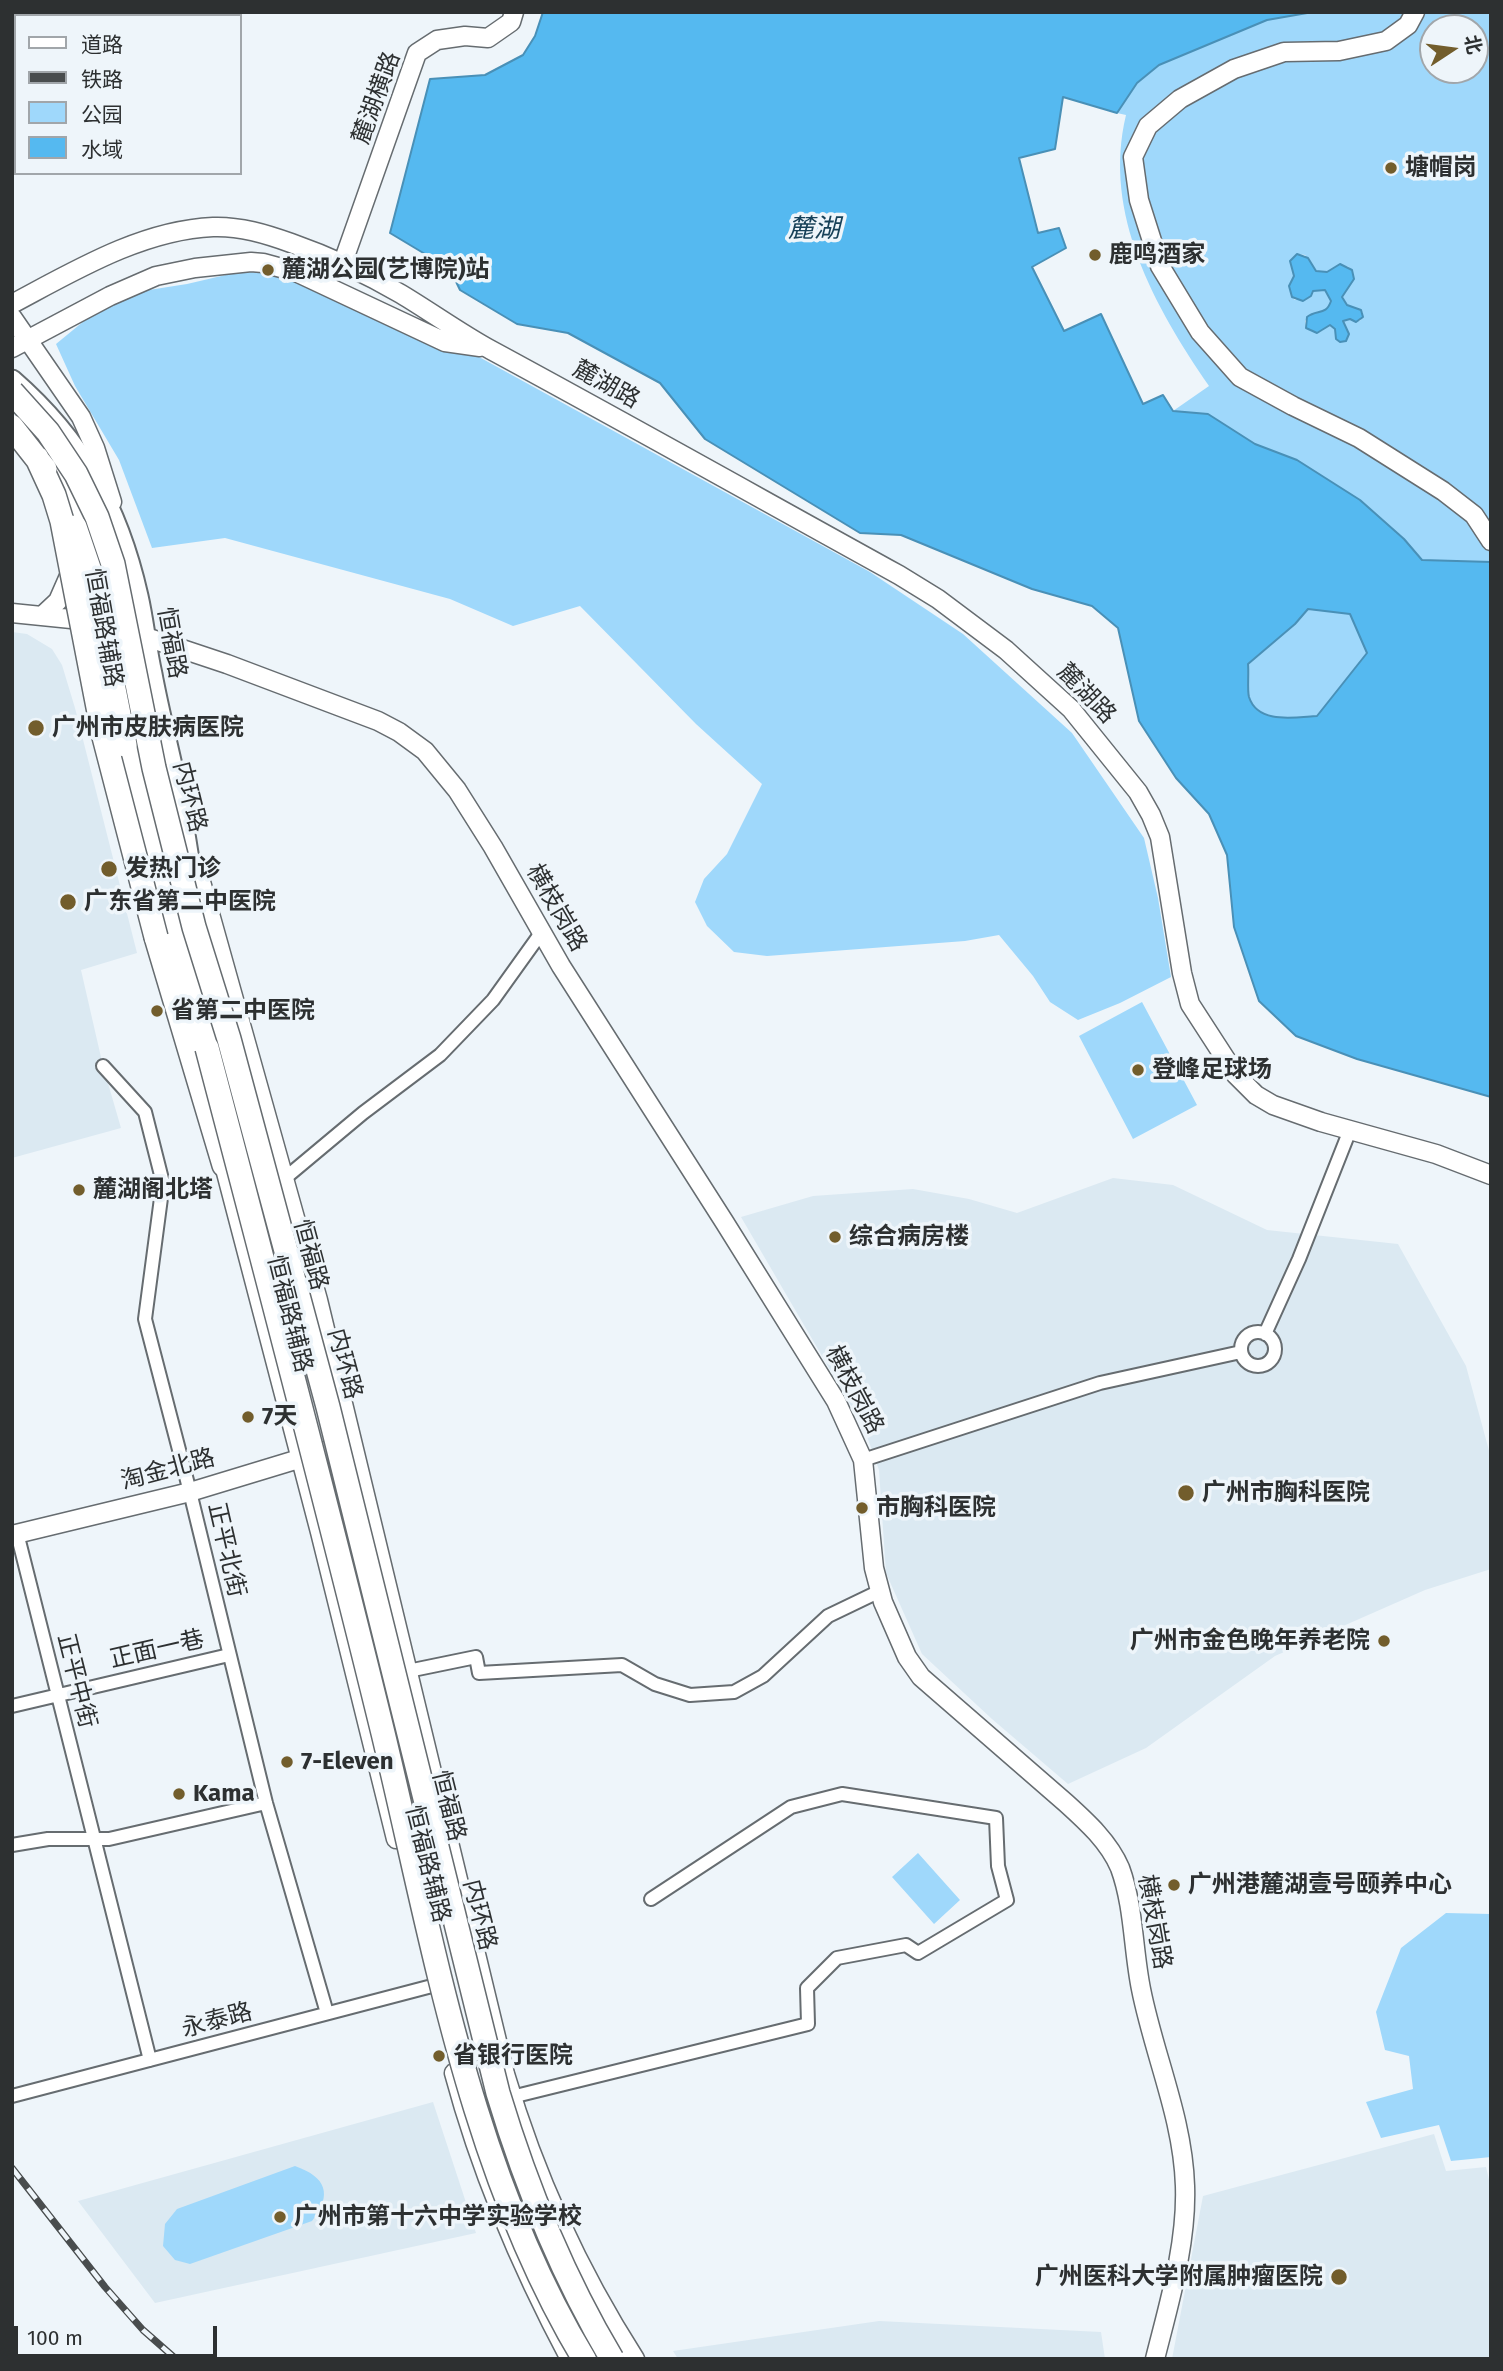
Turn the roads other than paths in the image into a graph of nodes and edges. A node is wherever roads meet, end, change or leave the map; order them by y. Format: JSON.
{"nodes":[{"id":1,"x":514,"y":12,"type":"edge"},
{"id":2,"x":1415,"y":12,"type":"edge"},
{"id":3,"x":342,"y":265,"type":"junction"},
{"id":4,"x":12,"y":304,"type":"edge"},
{"id":5,"x":12,"y":317,"type":"edge"},
{"id":6,"x":20,"y":344,"type":"edge"},
{"id":7,"x":487,"y":348,"type":"junction"},
{"id":8,"x":12,"y":380,"type":"edge"},
{"id":9,"x":12,"y":392,"type":"edge"},
{"id":10,"x":12,"y":407,"type":"edge"},
{"id":11,"x":12,"y":427,"type":"edge"},
{"id":12,"x":12,"y":444,"type":"edge"},
{"id":13,"x":37,"y":458,"type":"junction"},
{"id":14,"x":86,"y":522,"type":"junction"},
{"id":15,"x":118,"y":526,"type":"junction"},
{"id":16,"x":61,"y":530,"type":"junction"},
{"id":17,"x":1490,"y":539,"type":"edge"},
{"id":18,"x":69,"y":576,"type":"junction"},
{"id":19,"x":12,"y":613,"type":"edge"},
{"id":20,"x":42,"y":616,"type":"junction"},
{"id":21,"x":76,"y":618,"type":"junction"},
{"id":22,"x":113,"y":627,"type":"junction"},
{"id":23,"x":145,"y":637,"type":"junction"},
{"id":24,"x":177,"y":790,"type":"junction"},
{"id":25,"x":541,"y":933,"type":"junction"},
{"id":26,"x":103,"y":1066,"type":"dead end"},
{"id":27,"x":1350,"y":1130,"type":"junction"},
{"id":28,"x":224,"y":1165,"type":"junction"},
{"id":29,"x":1491,"y":1175,"type":"edge"},
{"id":30,"x":284,"y":1179,"type":"junction"},
{"id":31,"x":271,"y":1204,"type":"junction"},
{"id":32,"x":255,"y":1218,"type":"junction"},
{"id":33,"x":299,"y":1229,"type":"junction"},
{"id":34,"x":1265,"y":1334,"type":"junction"},
{"id":35,"x":1241,"y":1353,"type":"junction"},
{"id":36,"x":318,"y":1453,"type":"junction"},
{"id":37,"x":863,"y":1460,"type":"junction"},
{"id":38,"x":190,"y":1492,"type":"junction"},
{"id":39,"x":15,"y":1534,"type":"edge"},
{"id":40,"x":880,"y":1591,"type":"junction"},
{"id":41,"x":229,"y":1655,"type":"junction"},
{"id":42,"x":408,"y":1671,"type":"junction"},
{"id":43,"x":58,"y":1695,"type":"junction"},
{"id":44,"x":12,"y":1706,"type":"edge"},
{"id":45,"x":266,"y":1803,"type":"junction"},
{"id":46,"x":94,"y":1839,"type":"junction"},
{"id":47,"x":12,"y":1845,"type":"edge"},
{"id":48,"x":651,"y":1899,"type":"dead end"},
{"id":49,"x":432,"y":1986,"type":"junction"},
{"id":50,"x":327,"y":2013,"type":"junction"},
{"id":51,"x":150,"y":2060,"type":"junction"},
{"id":52,"x":12,"y":2096,"type":"edge"},
{"id":53,"x":487,"y":2102,"type":"junction"},
{"id":54,"x":602,"y":2358,"type":"edge"},
{"id":55,"x":570,"y":2359,"type":"edge"},
{"id":56,"x":635,"y":2359,"type":"edge"},
{"id":57,"x":1155,"y":2359,"type":"edge"}],
"edges":[{"from":1,"to":3,"type":"main road","name":"麓湖横路"},
{"from":2,"to":17,"type":"main road"},
{"from":3,"to":4,"type":"main road","name":"麓湖路"},
{"from":3,"to":7,"type":"main road","name":"麓湖路"},
{"from":5,"to":6,"type":"main road"},
{"from":6,"to":7,"type":"main road","name":"麓湖路"},
{"from":6,"to":15,"type":"main road"},
{"from":7,"to":27,"type":"main road","name":"麓湖路"},
{"from":8,"to":15,"type":"main road","name":"恒福路"},
{"from":9,"to":54,"type":"highway","name":"内环路","bridge":true},
{"from":10,"to":14,"type":"main road","name":"恒福路"},
{"from":11,"to":13,"type":"highway","name":"内环路","bridge":true},
{"from":12,"to":16,"type":"main road","name":"恒福路辅路"},
{"from":13,"to":28,"type":"highway","bridge":true},
{"from":13,"to":54,"type":"highway","name":"内环路","bridge":true},
{"from":14,"to":16,"type":"street"},
{"from":14,"to":22,"type":"main road","name":"恒福路"},
{"from":15,"to":23,"type":"main road","name":"恒福路"},
{"from":16,"to":18,"type":"main road","name":"恒福路辅路"},
{"from":18,"to":20,"type":"main road"},
{"from":18,"to":21,"type":"main road","name":"恒福路辅路"},
{"from":19,"to":20,"type":"main road","name":"横枝岗路"},
{"from":20,"to":21,"type":"main road","name":"横枝岗路"},
{"from":21,"to":22,"type":"main road","name":"横枝岗路"},
{"from":21,"to":28,"type":"main road","name":"恒福路辅路"},
{"from":22,"to":23,"type":"main road","name":"横枝岗路"},
{"from":22,"to":32,"type":"main road","name":"恒福路"},
{"from":23,"to":24,"type":"main road","name":"恒福路"},
{"from":23,"to":25,"type":"main road","name":"横枝岗路"},
{"from":24,"to":30,"type":"main road","name":"恒福路辅路"},
{"from":24,"to":31,"type":"main road","name":"恒福路"},
{"from":25,"to":30,"type":"street"},
{"from":25,"to":37,"type":"main road","name":"横枝岗路"},
{"from":26,"to":38,"type":"street","name":"正平北街"},
{"from":27,"to":29,"type":"main road","name":"麓湖路"},
{"from":27,"to":34,"type":"street"},
{"from":28,"to":32,"type":"main road"},
{"from":28,"to":36,"type":"main road","name":"恒福路辅路"},
{"from":30,"to":33,"type":"main road","name":"恒福路辅路"},
{"from":31,"to":33,"type":"main road"},
{"from":31,"to":36,"type":"main road","name":"恒福路"},
{"from":32,"to":36,"type":"main road","name":"恒福路"},
{"from":33,"to":42,"type":"main road","name":"恒福路辅路"},
{"from":34,"to":35,"type":"street"},
{"from":34,"to":35,"type":"street"},
{"from":35,"to":37,"type":"street"},
{"from":36,"to":38,"type":"main road","name":"淘金北路"},
{"from":36,"to":49,"type":"main road","name":"恒福路辅路"},
{"from":36,"to":53,"type":"main road","name":"恒福路"},
{"from":37,"to":40,"type":"main road","name":"横枝岗路"},
{"from":38,"to":39,"type":"main road","name":"淘金北路"},
{"from":38,"to":41,"type":"street","name":"正平北街"},
{"from":39,"to":43,"type":"street","name":"正平中街"},
{"from":40,"to":42,"type":"street"},
{"from":40,"to":57,"type":"main road","name":"横枝岗路"},
{"from":41,"to":43,"type":"street","name":"正面一巷"},
{"from":41,"to":45,"type":"street","name":"正平北街"},
{"from":42,"to":53,"type":"main road","name":"恒福路辅路"},
{"from":43,"to":44,"type":"street","name":"正面一巷"},
{"from":43,"to":46,"type":"street","name":"正平中街"},
{"from":45,"to":46,"type":"street"},
{"from":45,"to":50,"type":"street","name":"正平北街"},
{"from":46,"to":47,"type":"street"},
{"from":46,"to":51,"type":"street","name":"正平中街"},
{"from":48,"to":53,"type":"street"},
{"from":49,"to":50,"type":"street","name":"永泰路"},
{"from":49,"to":53,"type":"main road","name":"恒福路辅路"},
{"from":50,"to":51,"type":"street","name":"永泰路"},
{"from":51,"to":52,"type":"street","name":"永泰路"},
{"from":53,"to":54,"type":"main road","name":"恒福路"},
{"from":53,"to":55,"type":"main road","name":"恒福路辅路"},
{"from":53,"to":56,"type":"main road","name":"恒福路辅路"}]}
